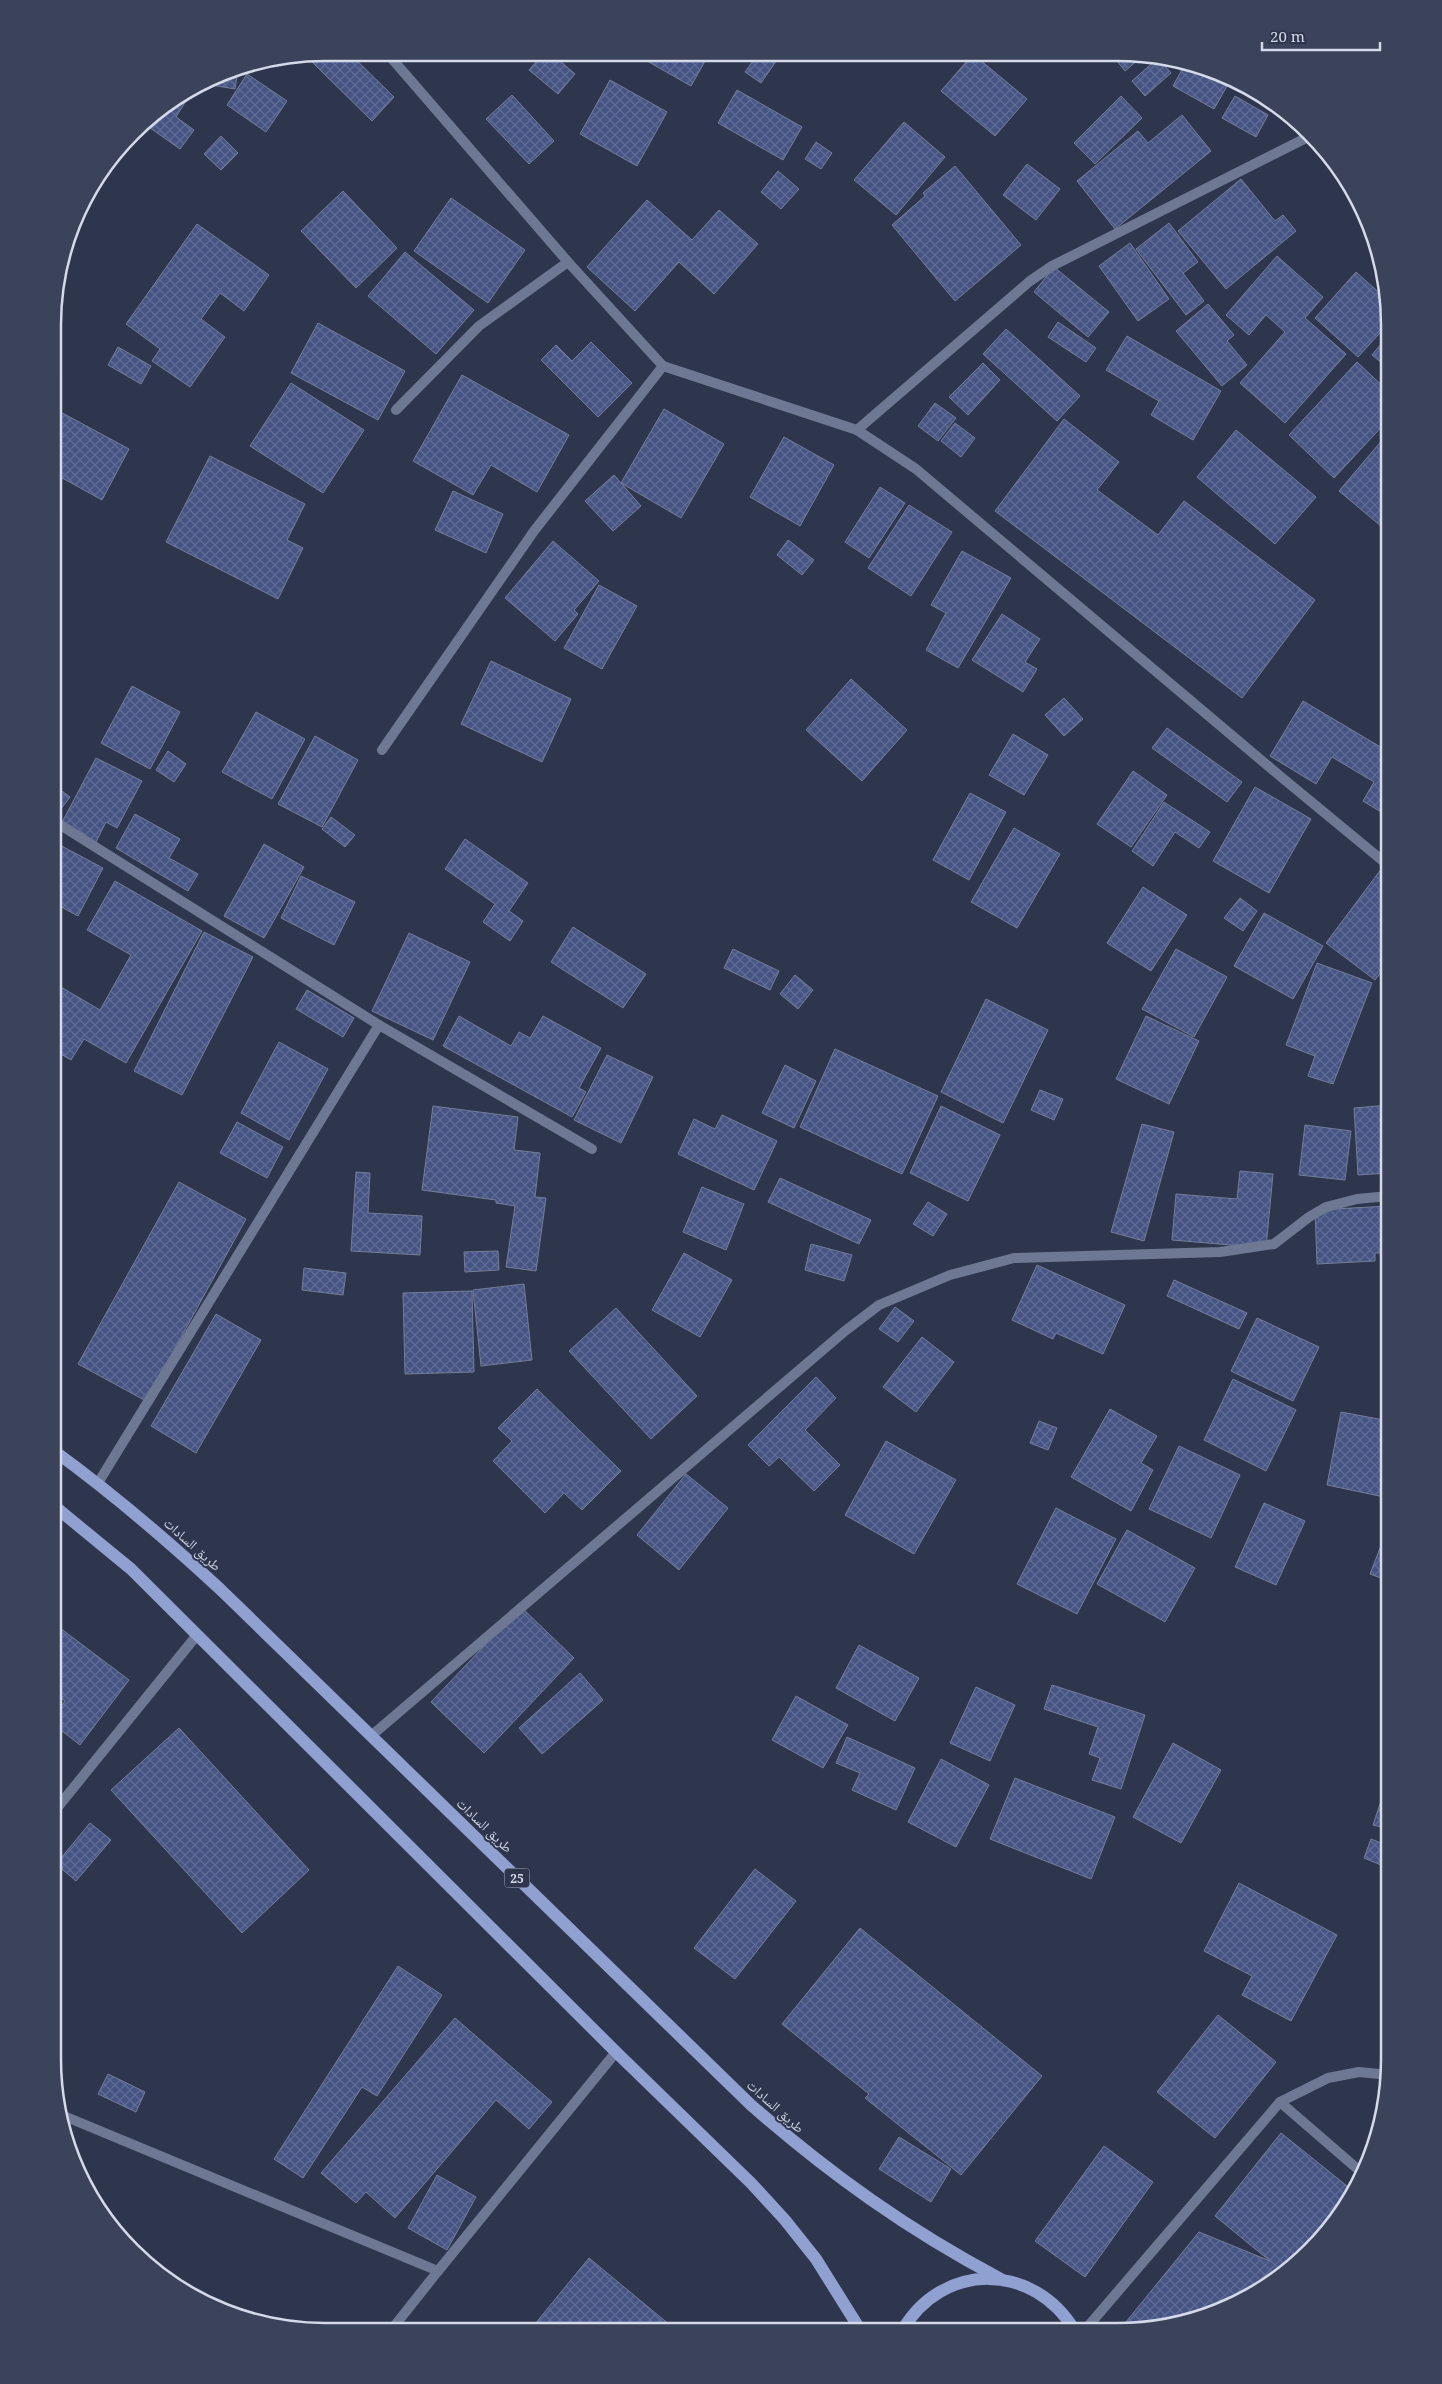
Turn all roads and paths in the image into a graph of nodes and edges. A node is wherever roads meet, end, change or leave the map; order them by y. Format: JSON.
{"nodes":[{"id":1,"x":394,"y":61,"type":"edge"},
{"id":2,"x":1303,"y":139,"type":"edge"},
{"id":3,"x":568,"y":262,"type":"junction"},
{"id":4,"x":663,"y":366,"type":"junction"},
{"id":5,"x":396,"y":410,"type":"dead end"},
{"id":6,"x":857,"y":430,"type":"junction"},
{"id":7,"x":382,"y":750,"type":"dead end"},
{"id":8,"x":61,"y":825,"type":"edge"},
{"id":9,"x":1381,"y":859,"type":"edge"},
{"id":10,"x":379,"y":1025,"type":"junction"},
{"id":11,"x":592,"y":1148,"type":"dead end"},
{"id":12,"x":1381,"y":1197,"type":"edge"},
{"id":13,"x":61,"y":1456,"type":"edge"},
{"id":14,"x":98,"y":1483,"type":"junction"},
{"id":15,"x":61,"y":1512,"type":"edge"},
{"id":16,"x":197,"y":1635,"type":"junction"},
{"id":17,"x":371,"y":1736,"type":"junction"},
{"id":18,"x":61,"y":1803,"type":"edge"},
{"id":19,"x":616,"y":2052,"type":"junction"},
{"id":20,"x":1380,"y":2074,"type":"edge"},
{"id":21,"x":1280,"y":2102,"type":"junction"},
{"id":22,"x":68,"y":2118,"type":"edge"},
{"id":23,"x":1357,"y":2168,"type":"edge"},
{"id":24,"x":438,"y":2271,"type":"junction"},
{"id":25,"x":1001,"y":2279,"type":"junction"},
{"id":26,"x":397,"y":2323,"type":"edge"},
{"id":27,"x":856,"y":2323,"type":"edge"},
{"id":28,"x":906,"y":2323,"type":"edge"},
{"id":29,"x":1070,"y":2323,"type":"edge"},
{"id":30,"x":1091,"y":2323,"type":"edge"}],
"edges":[{"from":1,"to":3,"type":"street"},
{"from":2,"to":6,"type":"street"},
{"from":3,"to":4,"type":"street"},
{"from":3,"to":5,"type":"street"},
{"from":4,"to":6,"type":"street"},
{"from":4,"to":7,"type":"street"},
{"from":6,"to":9,"type":"street"},
{"from":8,"to":10,"type":"street"},
{"from":10,"to":11,"type":"street"},
{"from":10,"to":14,"type":"street"},
{"from":12,"to":17,"type":"street"},
{"from":13,"to":14,"type":"main road","name":"طريق السادات","number":"25"},
{"from":14,"to":17,"type":"main road","name":"طريق السادات","number":"25"},
{"from":15,"to":16,"type":"main road"},
{"from":16,"to":18,"type":"street"},
{"from":16,"to":19,"type":"main road"},
{"from":17,"to":25,"type":"main road","name":"طريق السادات","number":"25"},
{"from":19,"to":24,"type":"street"},
{"from":19,"to":27,"type":"main road"},
{"from":20,"to":21,"type":"street"},
{"from":21,"to":23,"type":"street"},
{"from":21,"to":30,"type":"street"},
{"from":22,"to":24,"type":"street"},
{"from":24,"to":26,"type":"street"},
{"from":25,"to":28,"type":"main road"},
{"from":25,"to":29,"type":"main road"}]}
